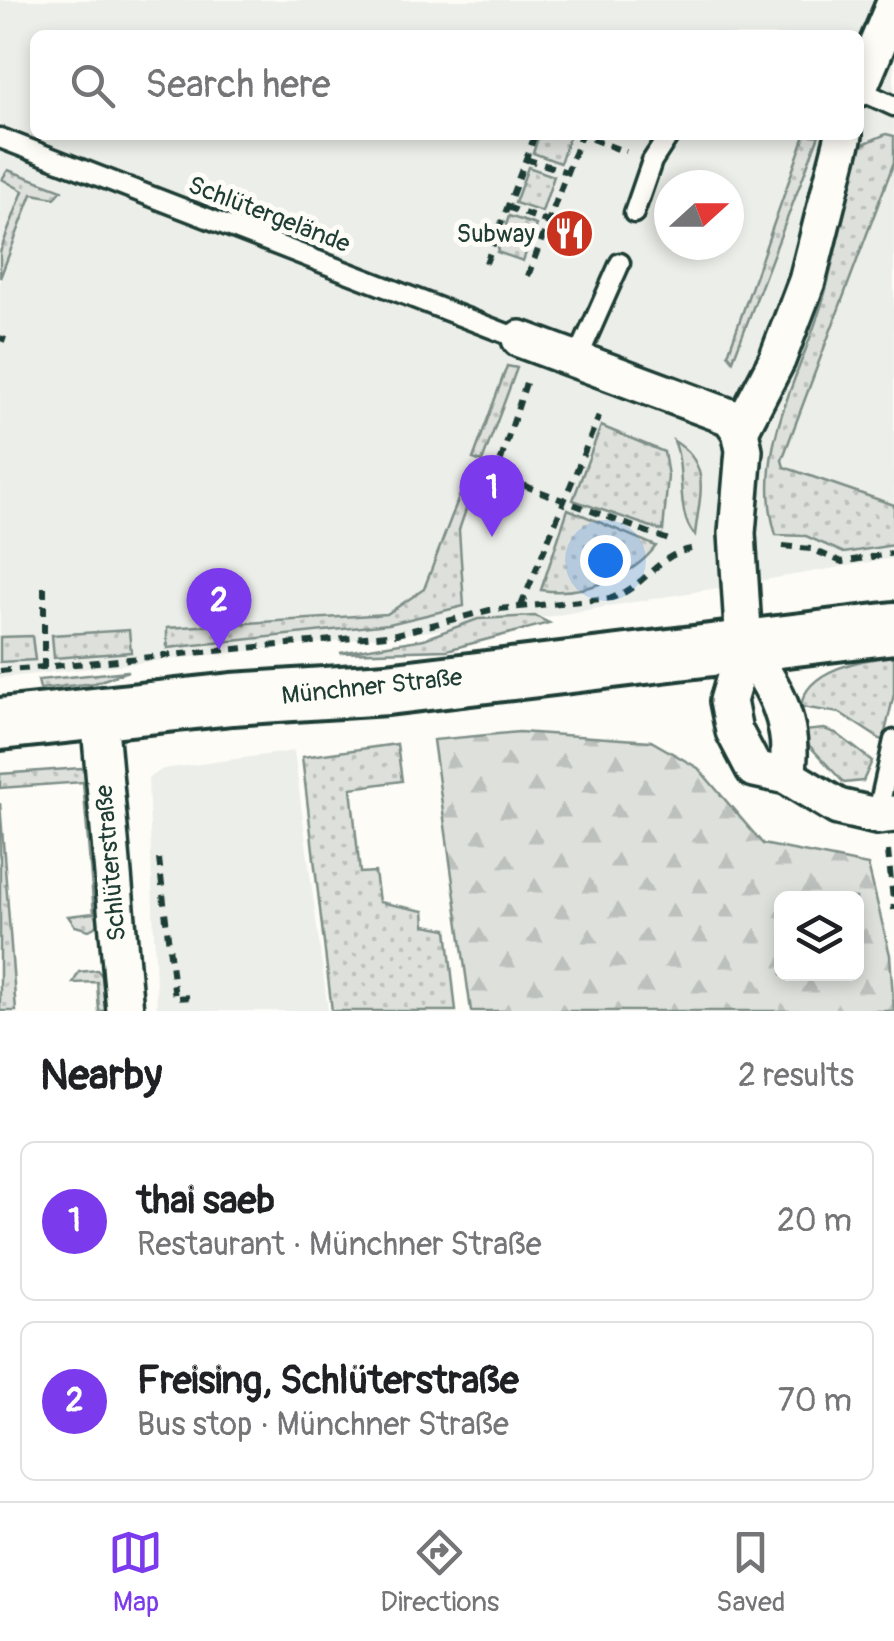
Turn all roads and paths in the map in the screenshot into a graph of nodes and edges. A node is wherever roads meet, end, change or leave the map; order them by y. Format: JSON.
{"nodes":[{"id":1,"x":894,"y":5,"type":"edge"},
{"id":2,"x":864,"y":77,"type":"edge"},
{"id":3,"x":864,"y":91,"type":"edge"},
{"id":4,"x":894,"y":106,"type":"edge"},
{"id":5,"x":0,"y":138,"type":"edge"},
{"id":6,"x":533,"y":140,"type":"edge"},
{"id":7,"x":579,"y":140,"type":"edge"},
{"id":8,"x":595,"y":140,"type":"edge"},
{"id":9,"x":666,"y":140,"type":"edge"},
{"id":10,"x":843,"y":140,"type":"edge"},
{"id":11,"x":526,"y":159,"type":"junction"},
{"id":12,"x":652,"y":161,"type":"junction"},
{"id":13,"x":567,"y":172,"type":"junction"},
{"id":14,"x":508,"y":207,"type":"junction"},
{"id":15,"x":634,"y":213,"type":"dead end"},
{"id":16,"x":548,"y":222,"type":"junction"},
{"id":17,"x":620,"y":262,"type":"dead end"},
{"id":18,"x":486,"y":263,"type":"dead end"},
{"id":19,"x":528,"y":276,"type":"dead end"},
{"id":20,"x":520,"y":339,"type":"joint"},
{"id":21,"x":577,"y":360,"type":"junction"},
{"id":22,"x":526,"y":384,"type":"dead end"},
{"id":23,"x":600,"y":416,"type":"dead end"},
{"id":24,"x":740,"y":430,"type":"junction"},
{"id":25,"x":565,"y":502,"type":"junction"},
{"id":26,"x":674,"y":542,"type":"dead end"},
{"id":27,"x":782,"y":546,"type":"dead end"},
{"id":28,"x":690,"y":550,"type":"dead end"},
{"id":29,"x":894,"y":553,"type":"edge"},
{"id":30,"x":44,"y":588,"type":"dead end"},
{"id":31,"x":521,"y":606,"type":"junction"},
{"id":32,"x":894,"y":628,"type":"edge"},
{"id":33,"x":744,"y":646,"type":"junction"},
{"id":34,"x":44,"y":668,"type":"junction"},
{"id":35,"x":0,"y":671,"type":"edge"},
{"id":36,"x":98,"y":716,"type":"junction"},
{"id":37,"x":0,"y":724,"type":"edge"},
{"id":38,"x":894,"y":740,"type":"edge"},
{"id":39,"x":787,"y":776,"type":"junction"},
{"id":40,"x":886,"y":823,"type":"edge"},
{"id":41,"x":146,"y":860,"type":"dead end"},
{"id":42,"x":894,"y":910,"type":"edge"},
{"id":43,"x":195,"y":996,"type":"dead end"},
{"id":44,"x":125,"y":1011,"type":"edge"}],
"edges":[{"from":1,"to":2,"type":"street"},
{"from":3,"to":4,"type":"lane"},
{"from":5,"to":20,"type":"lane","name":"Schlütergelände"},
{"from":6,"to":11,"type":"path"},
{"from":7,"to":13,"type":"path"},
{"from":8,"to":12,"type":"path"},
{"from":9,"to":12,"type":"lane"},
{"from":10,"to":24,"type":"street"},
{"from":11,"to":13,"type":"path"},
{"from":11,"to":14,"type":"path"},
{"from":12,"to":15,"type":"lane"},
{"from":13,"to":16,"type":"path"},
{"from":14,"to":16,"type":"path"},
{"from":14,"to":18,"type":"path"},
{"from":16,"to":19,"type":"path"},
{"from":17,"to":21,"type":"lane"},
{"from":20,"to":21,"type":"street"},
{"from":21,"to":24,"type":"street"},
{"from":22,"to":25,"type":"path"},
{"from":23,"to":25,"type":"path"},
{"from":24,"to":33,"type":"street"},
{"from":25,"to":26,"type":"path"},
{"from":25,"to":31,"type":"path"},
{"from":27,"to":29,"type":"path"},
{"from":28,"to":31,"type":"path"},
{"from":30,"to":34,"type":"path"},
{"from":31,"to":34,"type":"path"},
{"from":32,"to":33,"type":"main road","name":"Münchner Straße"},
{"from":33,"to":36,"type":"main road","name":"Münchner Straße"},
{"from":33,"to":39,"type":"street"},
{"from":33,"to":39,"type":"street"},
{"from":34,"to":35,"type":"path"},
{"from":36,"to":37,"type":"main road","name":"Münchner Straße"},
{"from":36,"to":44,"type":"street","name":"Schlüterstraße"},
{"from":38,"to":40,"type":"lane"},
{"from":39,"to":40,"type":"street"},
{"from":40,"to":42,"type":"path"},
{"from":41,"to":43,"type":"path"}]}
